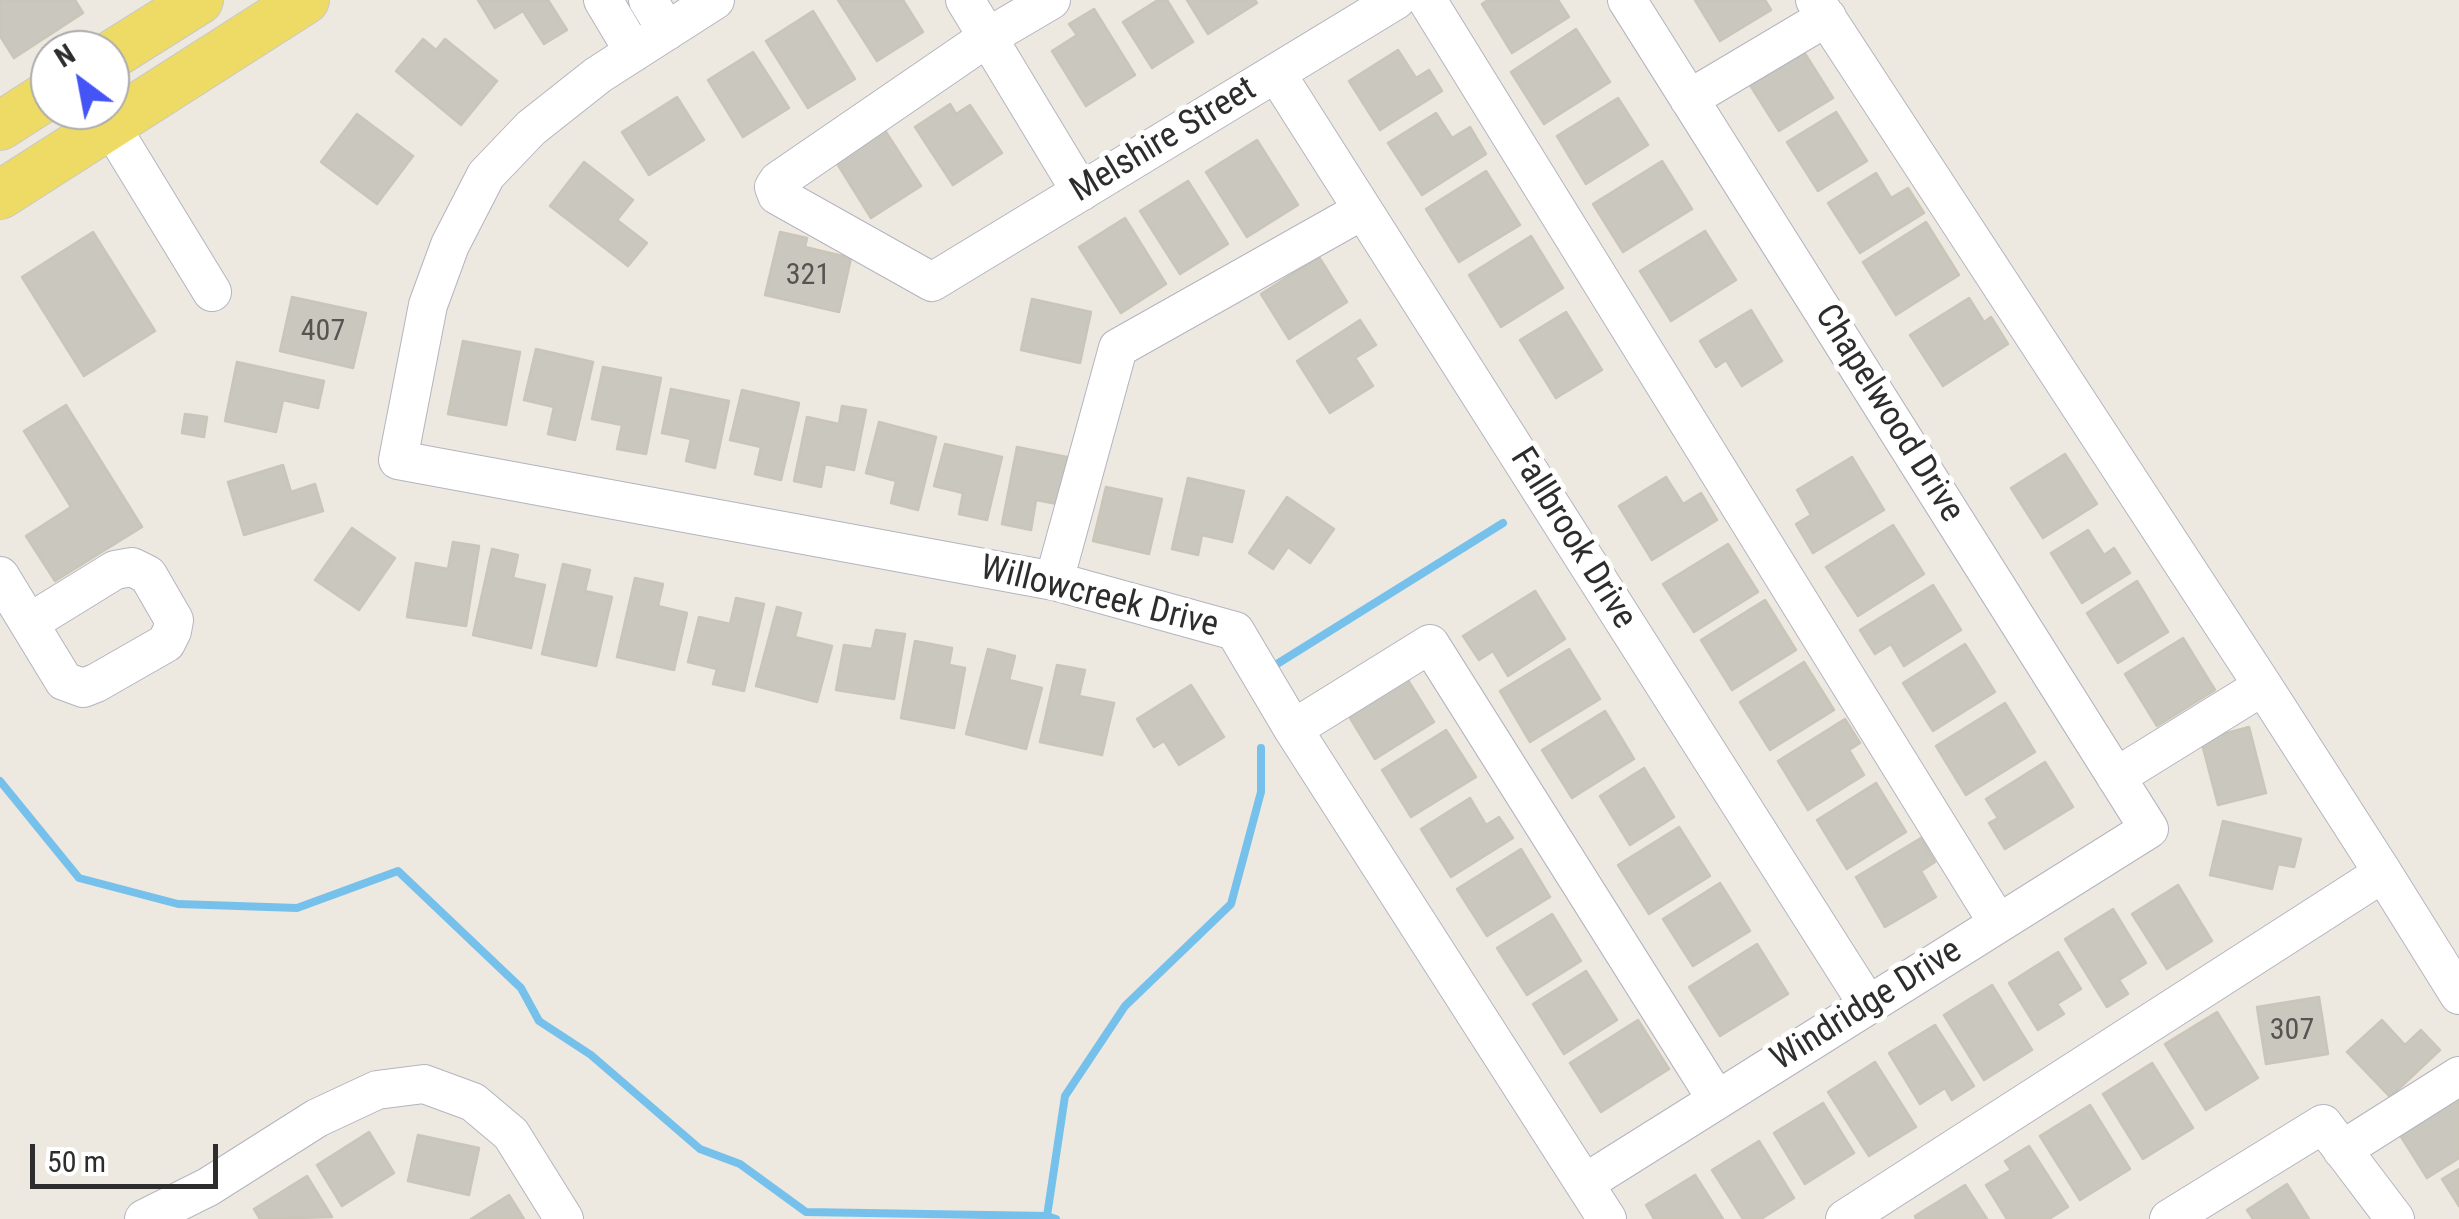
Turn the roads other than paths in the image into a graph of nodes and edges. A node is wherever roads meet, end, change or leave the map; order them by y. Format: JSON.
{"nodes":[{"id":1,"x":199,"y":0,"type":"edge"},
{"id":2,"x":305,"y":0,"type":"edge"},
{"id":3,"x":603,"y":0,"type":"edge"},
{"id":4,"x":715,"y":0,"type":"edge"},
{"id":5,"x":965,"y":0,"type":"edge"},
{"id":6,"x":1052,"y":0,"type":"edge"},
{"id":7,"x":1396,"y":0,"type":"edge"},
{"id":8,"x":1427,"y":0,"type":"edge"},
{"id":9,"x":1627,"y":0,"type":"edge"},
{"id":10,"x":1821,"y":9,"type":"edge"},
{"id":11,"x":657,"y":15,"type":"edge"},
{"id":12,"x":988,"y":38,"type":"junction"},
{"id":13,"x":130,"y":43,"type":"edge"},
{"id":14,"x":634,"y":52,"type":"junction"},
{"id":15,"x":1276,"y":73,"type":"junction"},
{"id":16,"x":1689,"y":99,"type":"junction"},
{"id":17,"x":30,"y":107,"type":"edge"},
{"id":18,"x":130,"y":111,"type":"edge"},
{"id":19,"x":0,"y":126,"type":"edge"},
{"id":20,"x":101,"y":130,"type":"edge"},
{"id":21,"x":114,"y":130,"type":"edge"},
{"id":22,"x":1081,"y":192,"type":"junction"},
{"id":23,"x":0,"y":195,"type":"edge"},
{"id":24,"x":1363,"y":210,"type":"junction"},
{"id":25,"x":212,"y":292,"type":"dead end"},
{"id":26,"x":0,"y":576,"type":"edge"},
{"id":27,"x":1054,"y":582,"type":"junction"},
{"id":28,"x":29,"y":623,"type":"dead end"},
{"id":29,"x":2263,"y":686,"type":"junction"},
{"id":30,"x":1293,"y":730,"type":"junction"},
{"id":31,"x":2116,"y":777,"type":"junction"},
{"id":32,"x":2148,"y":829,"type":"joint"},
{"id":33,"x":2382,"y":873,"type":"junction"},
{"id":34,"x":1998,"y":924,"type":"junction"},
{"id":35,"x":2459,"y":996,"type":"edge"},
{"id":36,"x":1868,"y":1005,"type":"junction"},
{"id":37,"x":2459,"y":1076,"type":"edge"},
{"id":38,"x":1717,"y":1100,"type":"junction"},
{"id":39,"x":2332,"y":1137,"type":"junction"},
{"id":40,"x":1585,"y":1183,"type":"junction"},
{"id":41,"x":2172,"y":1218,"type":"edge"},
{"id":42,"x":144,"y":1219,"type":"edge"},
{"id":43,"x":564,"y":1219,"type":"edge"},
{"id":44,"x":1607,"y":1219,"type":"edge"},
{"id":45,"x":1845,"y":1219,"type":"edge"},
{"id":46,"x":2395,"y":1219,"type":"edge"}],
"edges":[{"from":1,"to":13,"type":"main road"},
{"from":2,"to":18,"type":"main road"},
{"from":3,"to":14,"type":"street"},
{"from":4,"to":11,"type":"street"},
{"from":5,"to":12,"type":"street"},
{"from":6,"to":12,"type":"street"},
{"from":7,"to":15,"type":"street","name":"Melshire Street"},
{"from":8,"to":34,"type":"street"},
{"from":9,"to":16,"type":"street","name":"Chapelwood Drive"},
{"from":10,"to":16,"type":"street"},
{"from":10,"to":29,"type":"street"},
{"from":11,"to":14,"type":"street"},
{"from":12,"to":22,"type":"street"},
{"from":12,"to":22,"type":"street","name":"Melshire Street"},
{"from":14,"to":27,"type":"street","name":"Willowcreek Drive"},
{"from":15,"to":22,"type":"street","name":"Melshire Street"},
{"from":15,"to":24,"type":"street","name":"Fallbrook Drive"},
{"from":16,"to":31,"type":"street","name":"Chapelwood Drive"},
{"from":17,"to":19,"type":"main road"},
{"from":20,"to":23,"type":"main road"},
{"from":21,"to":25,"type":"street"},
{"from":24,"to":27,"type":"street"},
{"from":24,"to":36,"type":"street","name":"Fallbrook Drive"},
{"from":26,"to":28,"type":"street"},
{"from":27,"to":30,"type":"street","name":"Willowcreek Drive"},
{"from":29,"to":31,"type":"street"},
{"from":29,"to":33,"type":"street"},
{"from":30,"to":38,"type":"street"},
{"from":30,"to":40,"type":"street","name":"Willowcreek Drive"},
{"from":31,"to":32,"type":"street","name":"Chapelwood Drive"},
{"from":32,"to":34,"type":"street","name":"Windridge Drive"},
{"from":33,"to":35,"type":"street"},
{"from":33,"to":45,"type":"street"},
{"from":34,"to":36,"type":"street","name":"Windridge Drive"},
{"from":36,"to":38,"type":"street","name":"Windridge Drive"},
{"from":37,"to":39,"type":"street"},
{"from":38,"to":40,"type":"street","name":"Windridge Drive"},
{"from":39,"to":41,"type":"street"},
{"from":39,"to":46,"type":"street"},
{"from":40,"to":44,"type":"street","name":"Willowcreek Drive"},
{"from":42,"to":43,"type":"street"}]}
